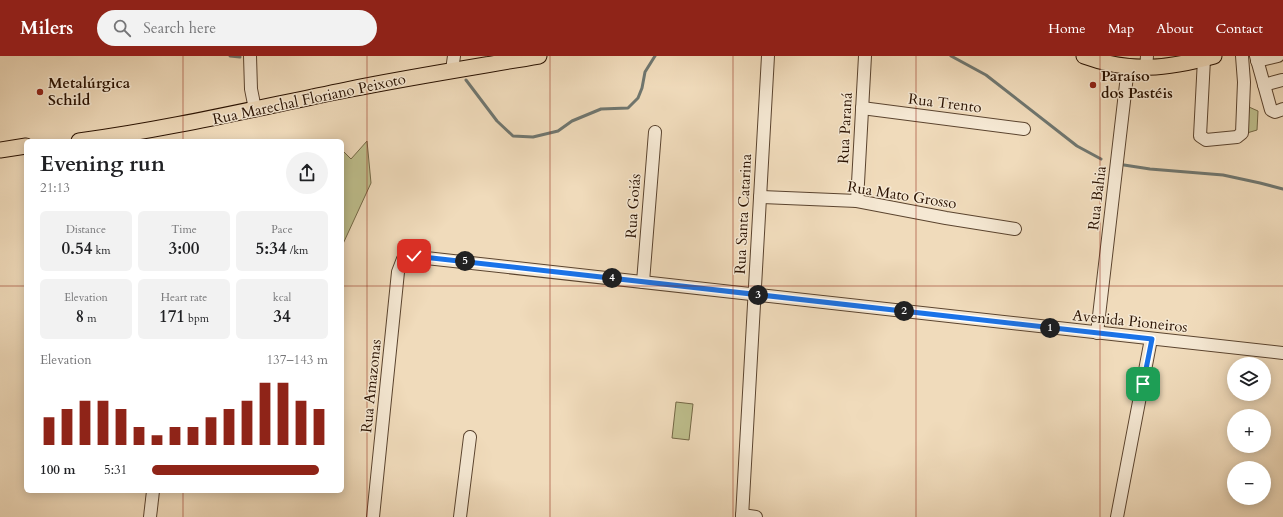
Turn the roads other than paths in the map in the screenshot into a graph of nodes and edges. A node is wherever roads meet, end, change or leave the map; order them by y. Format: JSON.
{"nodes":[{"id":1,"x":250,"y":56,"type":"edge"},
{"id":2,"x":539,"y":56,"type":"edge"},
{"id":3,"x":768,"y":56,"type":"edge"},
{"id":4,"x":865,"y":56,"type":"edge"},
{"id":5,"x":1084,"y":56,"type":"edge"},
{"id":6,"x":1242,"y":56,"type":"edge"},
{"id":7,"x":1278,"y":56,"type":"edge"},
{"id":8,"x":1209,"y":57,"type":"edge"},
{"id":9,"x":1256,"y":59,"type":"edge"},
{"id":10,"x":1146,"y":62,"type":"edge"},
{"id":11,"x":453,"y":63,"type":"edge"},
{"id":12,"x":1128,"y":67,"type":"junction"},
{"id":13,"x":1282,"y":80,"type":"dead end"},
{"id":14,"x":1264,"y":85,"type":"junction"},
{"id":15,"x":862,"y":108,"type":"junction"},
{"id":16,"x":255,"y":109,"type":"junction"},
{"id":17,"x":1283,"y":109,"type":"edge"},
{"id":18,"x":1024,"y":129,"type":"dead end"},
{"id":19,"x":655,"y":132,"type":"dead end"},
{"id":20,"x":114,"y":139,"type":"edge"},
{"id":21,"x":24,"y":146,"type":"edge"},
{"id":22,"x":0,"y":150,"type":"edge"},
{"id":23,"x":760,"y":197,"type":"junction"},
{"id":24,"x":857,"y":201,"type":"junction"},
{"id":25,"x":1015,"y":229,"type":"dead end"},
{"id":26,"x":402,"y":259,"type":"joint"},
{"id":27,"x":643,"y":282,"type":"junction"},
{"id":28,"x":754,"y":294,"type":"junction"},
{"id":29,"x":1097,"y":333,"type":"junction"},
{"id":30,"x":1152,"y":339,"type":"junction"},
{"id":31,"x":1283,"y":354,"type":"edge"},
{"id":32,"x":470,"y":437,"type":"dead end"},
{"id":33,"x":153,"y":493,"type":"edge"},
{"id":34,"x":742,"y":516,"type":"edge"},
{"id":35,"x":150,"y":517,"type":"edge"},
{"id":36,"x":374,"y":517,"type":"edge"},
{"id":37,"x":460,"y":517,"type":"edge"},
{"id":38,"x":756,"y":517,"type":"edge"},
{"id":39,"x":1117,"y":517,"type":"edge"}],
"edges":[{"from":1,"to":16,"type":"street"},
{"from":2,"to":11,"type":"main road","name":"Rua Marechal Floriano Peixoto"},
{"from":3,"to":23,"type":"street","name":"Rua Santa Catarina"},
{"from":4,"to":15,"type":"street","name":"Rua Paraná"},
{"from":5,"to":12,"type":"main road"},
{"from":6,"to":8,"type":"street"},
{"from":7,"to":9,"type":"street"},
{"from":8,"to":10,"type":"main road"},
{"from":9,"to":14,"type":"street"},
{"from":10,"to":12,"type":"main road"},
{"from":11,"to":16,"type":"main road","name":"Rua Marechal Floriano Peixoto"},
{"from":12,"to":29,"type":"street","name":"Rua Bahia"},
{"from":13,"to":14,"type":"street"},
{"from":14,"to":17,"type":"street"},
{"from":15,"to":18,"type":"street","name":"Rua Trento"},
{"from":15,"to":24,"type":"street","name":"Rua Paraná"},
{"from":16,"to":20,"type":"main road","name":"Rua Marechal Floriano Peixoto"},
{"from":19,"to":27,"type":"street","name":"Rua Goiás"},
{"from":21,"to":22,"type":"main road"},
{"from":23,"to":24,"type":"street","name":"Rua Mato Grosso"},
{"from":23,"to":28,"type":"street","name":"Rua Santa Catarina"},
{"from":24,"to":25,"type":"street","name":"Rua Mato Grosso"},
{"from":26,"to":27,"type":"street","name":"Avenida Pioneiros"},
{"from":26,"to":36,"type":"street","name":"Rua Amazonas"},
{"from":27,"to":28,"type":"street","name":"Avenida Pioneiros"},
{"from":28,"to":29,"type":"street","name":"Avenida Pioneiros"},
{"from":28,"to":34,"type":"street","name":"Rua Santa Catarina"},
{"from":29,"to":30,"type":"street","name":"Avenida Pioneiros"},
{"from":30,"to":31,"type":"street","name":"Avenida Pioneiros"},
{"from":30,"to":39,"type":"street"},
{"from":32,"to":37,"type":"street"},
{"from":33,"to":35,"type":"street"},
{"from":34,"to":38,"type":"street"}]}
